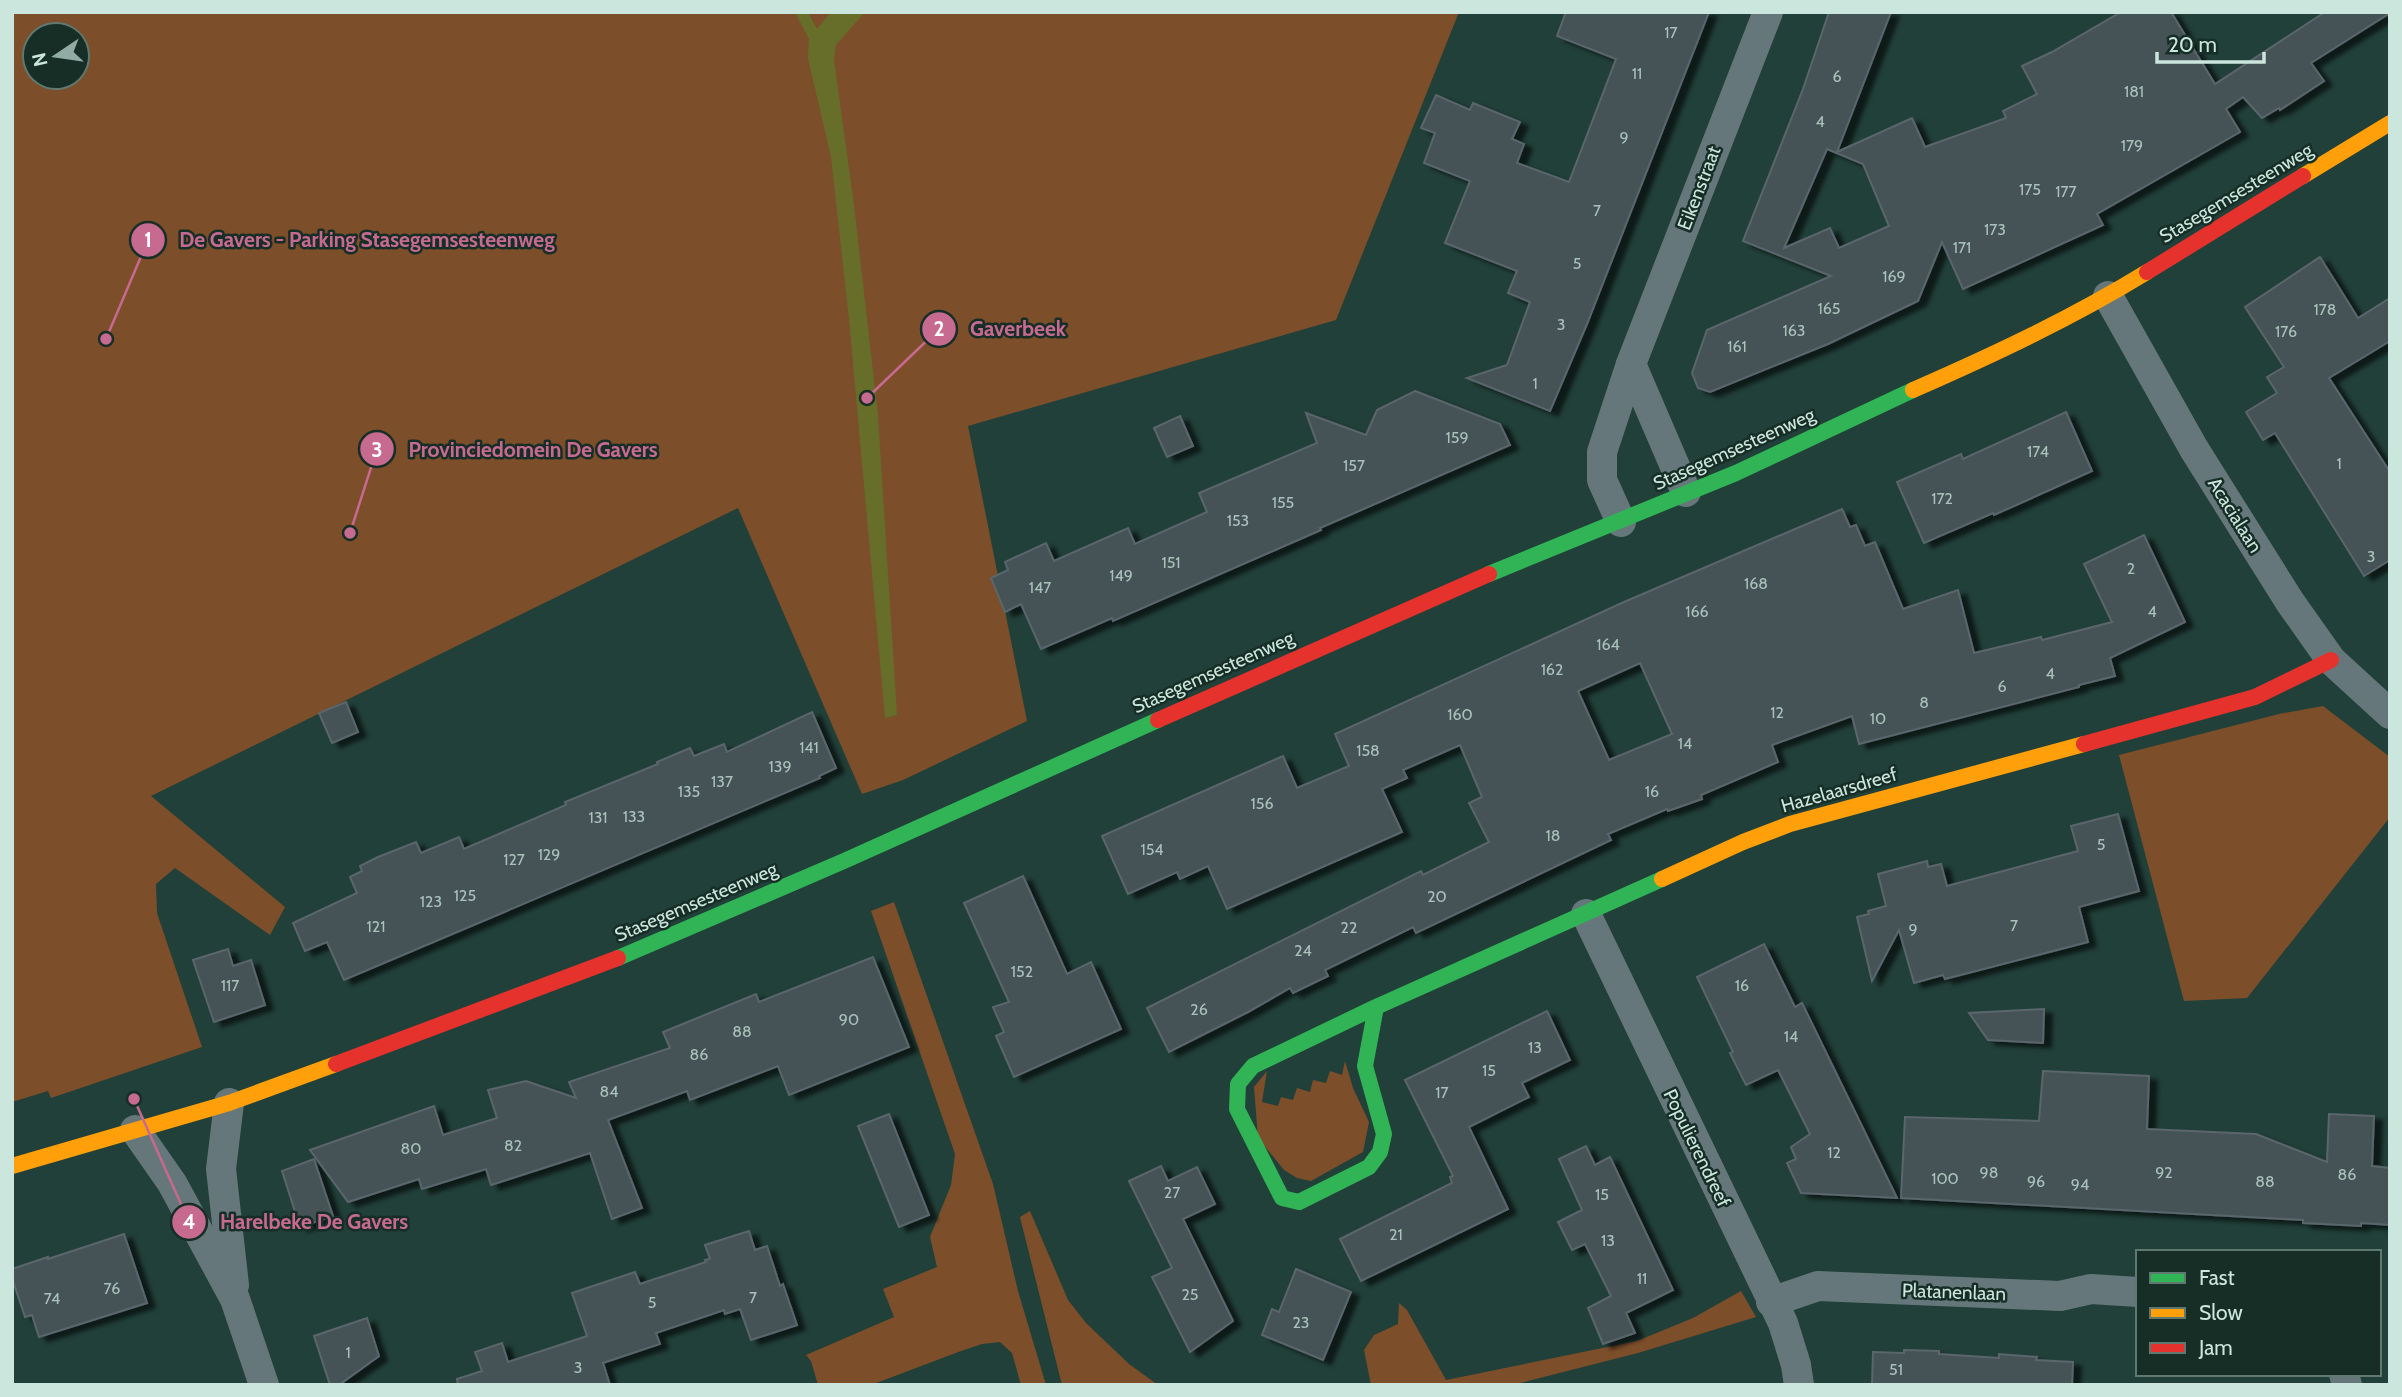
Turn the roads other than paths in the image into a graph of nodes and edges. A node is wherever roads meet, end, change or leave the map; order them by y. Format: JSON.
{"nodes":[{"id":1,"x":1768,"y":12,"type":"edge"},
{"id":2,"x":2390,"y":123,"type":"edge"},
{"id":3,"x":2108,"y":296,"type":"junction"},
{"id":4,"x":1630,"y":364,"type":"junction"},
{"id":5,"x":1686,"y":492,"type":"junction"},
{"id":6,"x":1621,"y":522,"type":"junction"},
{"id":7,"x":2331,"y":660,"type":"junction"},
{"id":8,"x":2390,"y":714,"type":"edge"},
{"id":9,"x":1586,"y":914,"type":"junction"},
{"id":10,"x":1376,"y":1007,"type":"junction"},
{"id":11,"x":229,"y":1103,"type":"junction"},
{"id":12,"x":135,"y":1130,"type":"junction"},
{"id":13,"x":12,"y":1166,"type":"edge"},
{"id":14,"x":2136,"y":1292,"type":"edge"},
{"id":15,"x":235,"y":1299,"type":"junction"},
{"id":16,"x":1771,"y":1302,"type":"junction"},
{"id":17,"x":264,"y":1385,"type":"edge"},
{"id":18,"x":1799,"y":1385,"type":"edge"}],
"edges":[{"from":1,"to":4,"type":"street","name":"Eikenstraat"},
{"from":2,"to":3,"type":"street","name":"Stasegemsesteenweg"},
{"from":3,"to":5,"type":"street","name":"Stasegemsesteenweg"},
{"from":3,"to":7,"type":"street","name":"Acacialaan"},
{"from":4,"to":5,"type":"street"},
{"from":4,"to":6,"type":"street","name":"Eikenstraat"},
{"from":5,"to":6,"type":"street","name":"Stasegemsesteenweg"},
{"from":6,"to":11,"type":"street","name":"Stasegemsesteenweg"},
{"from":7,"to":8,"type":"street","name":"Acacialaan"},
{"from":7,"to":9,"type":"street","name":"Hazelaarsdreef"},
{"from":9,"to":10,"type":"street","name":"Hazelaarsdreef"},
{"from":9,"to":16,"type":"street","name":"Populierendreef"},
{"from":10,"to":10,"type":"street","name":"Hazelaarsdreef"},
{"from":11,"to":12,"type":"street","name":"Stasegemsesteenweg"},
{"from":11,"to":15,"type":"street"},
{"from":12,"to":13,"type":"street","name":"Stasegemsesteenweg"},
{"from":12,"to":15,"type":"street"},
{"from":14,"to":16,"type":"street","name":"Platanenlaan"},
{"from":15,"to":17,"type":"street"},
{"from":16,"to":18,"type":"street","name":"Populierendreef"}]}
